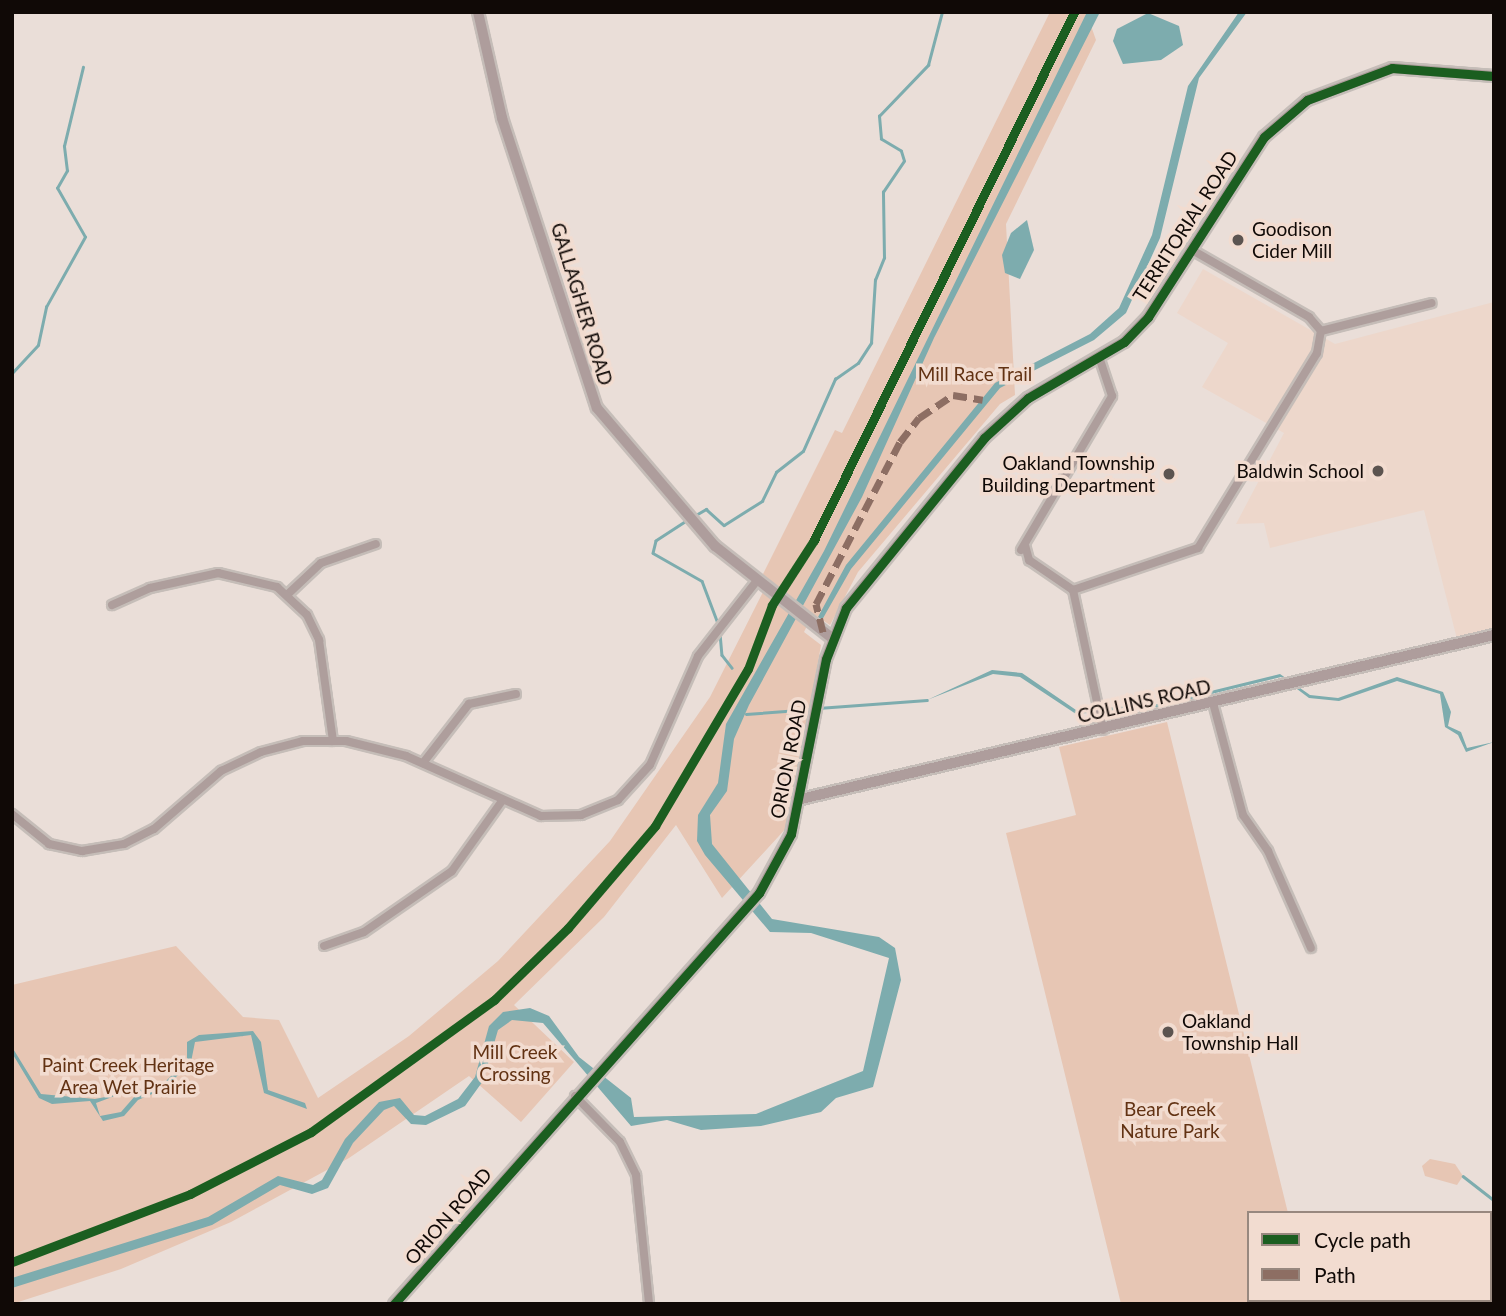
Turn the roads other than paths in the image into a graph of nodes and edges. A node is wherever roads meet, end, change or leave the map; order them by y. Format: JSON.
{"nodes":[{"id":1,"x":478,"y":12,"type":"edge"},
{"id":2,"x":1494,"y":76,"type":"edge"},
{"id":3,"x":1192,"y":250,"type":"junction"},
{"id":4,"x":1432,"y":303,"type":"dead end"},
{"id":5,"x":1321,"y":331,"type":"junction"},
{"id":6,"x":1099,"y":358,"type":"junction"},
{"id":7,"x":376,"y":544,"type":"dead end"},
{"id":8,"x":755,"y":583,"type":"junction"},
{"id":9,"x":1073,"y":590,"type":"junction"},
{"id":10,"x":288,"y":594,"type":"junction"},
{"id":11,"x":112,"y":606,"type":"dead end"},
{"id":12,"x":1494,"y":635,"type":"edge"},
{"id":13,"x":832,"y":638,"type":"junction"},
{"id":14,"x":516,"y":694,"type":"dead end"},
{"id":15,"x":1213,"y":703,"type":"junction"},
{"id":16,"x":1103,"y":730,"type":"junction"},
{"id":17,"x":333,"y":741,"type":"junction"},
{"id":18,"x":423,"y":763,"type":"junction"},
{"id":19,"x":802,"y":799,"type":"junction"},
{"id":20,"x":502,"y":801,"type":"junction"},
{"id":21,"x":12,"y":814,"type":"edge"},
{"id":22,"x":324,"y":946,"type":"dead end"},
{"id":23,"x":1311,"y":948,"type":"dead end"},
{"id":24,"x":575,"y":1096,"type":"junction"},
{"id":25,"x":394,"y":1304,"type":"edge"},
{"id":26,"x":649,"y":1304,"type":"edge"}],
"edges":[{"from":1,"to":8,"type":"street","name":"GALLAGHER ROAD"},
{"from":2,"to":3,"type":"street","name":"TERRITORIAL ROAD"},
{"from":3,"to":5,"type":"street"},
{"from":3,"to":6,"type":"street","name":"TERRITORIAL ROAD"},
{"from":4,"to":5,"type":"street"},
{"from":5,"to":9,"type":"street"},
{"from":6,"to":9,"type":"street"},
{"from":6,"to":13,"type":"street","name":"ORION ROAD"},
{"from":7,"to":10,"type":"street"},
{"from":8,"to":13,"type":"street","name":"GALLAGHER ROAD"},
{"from":8,"to":20,"type":"street"},
{"from":9,"to":16,"type":"street"},
{"from":10,"to":11,"type":"street"},
{"from":10,"to":17,"type":"street"},
{"from":12,"to":15,"type":"street","name":"COLLINS ROAD"},
{"from":13,"to":19,"type":"street","name":"ORION ROAD"},
{"from":14,"to":18,"type":"street"},
{"from":15,"to":16,"type":"street","name":"COLLINS ROAD"},
{"from":15,"to":23,"type":"street"},
{"from":16,"to":19,"type":"street","name":"COLLINS ROAD"},
{"from":17,"to":18,"type":"street"},
{"from":17,"to":21,"type":"street"},
{"from":18,"to":20,"type":"street"},
{"from":19,"to":24,"type":"street","name":"ORION ROAD"},
{"from":20,"to":22,"type":"street"},
{"from":24,"to":25,"type":"street","name":"ORION ROAD"},
{"from":24,"to":26,"type":"street"}]}
